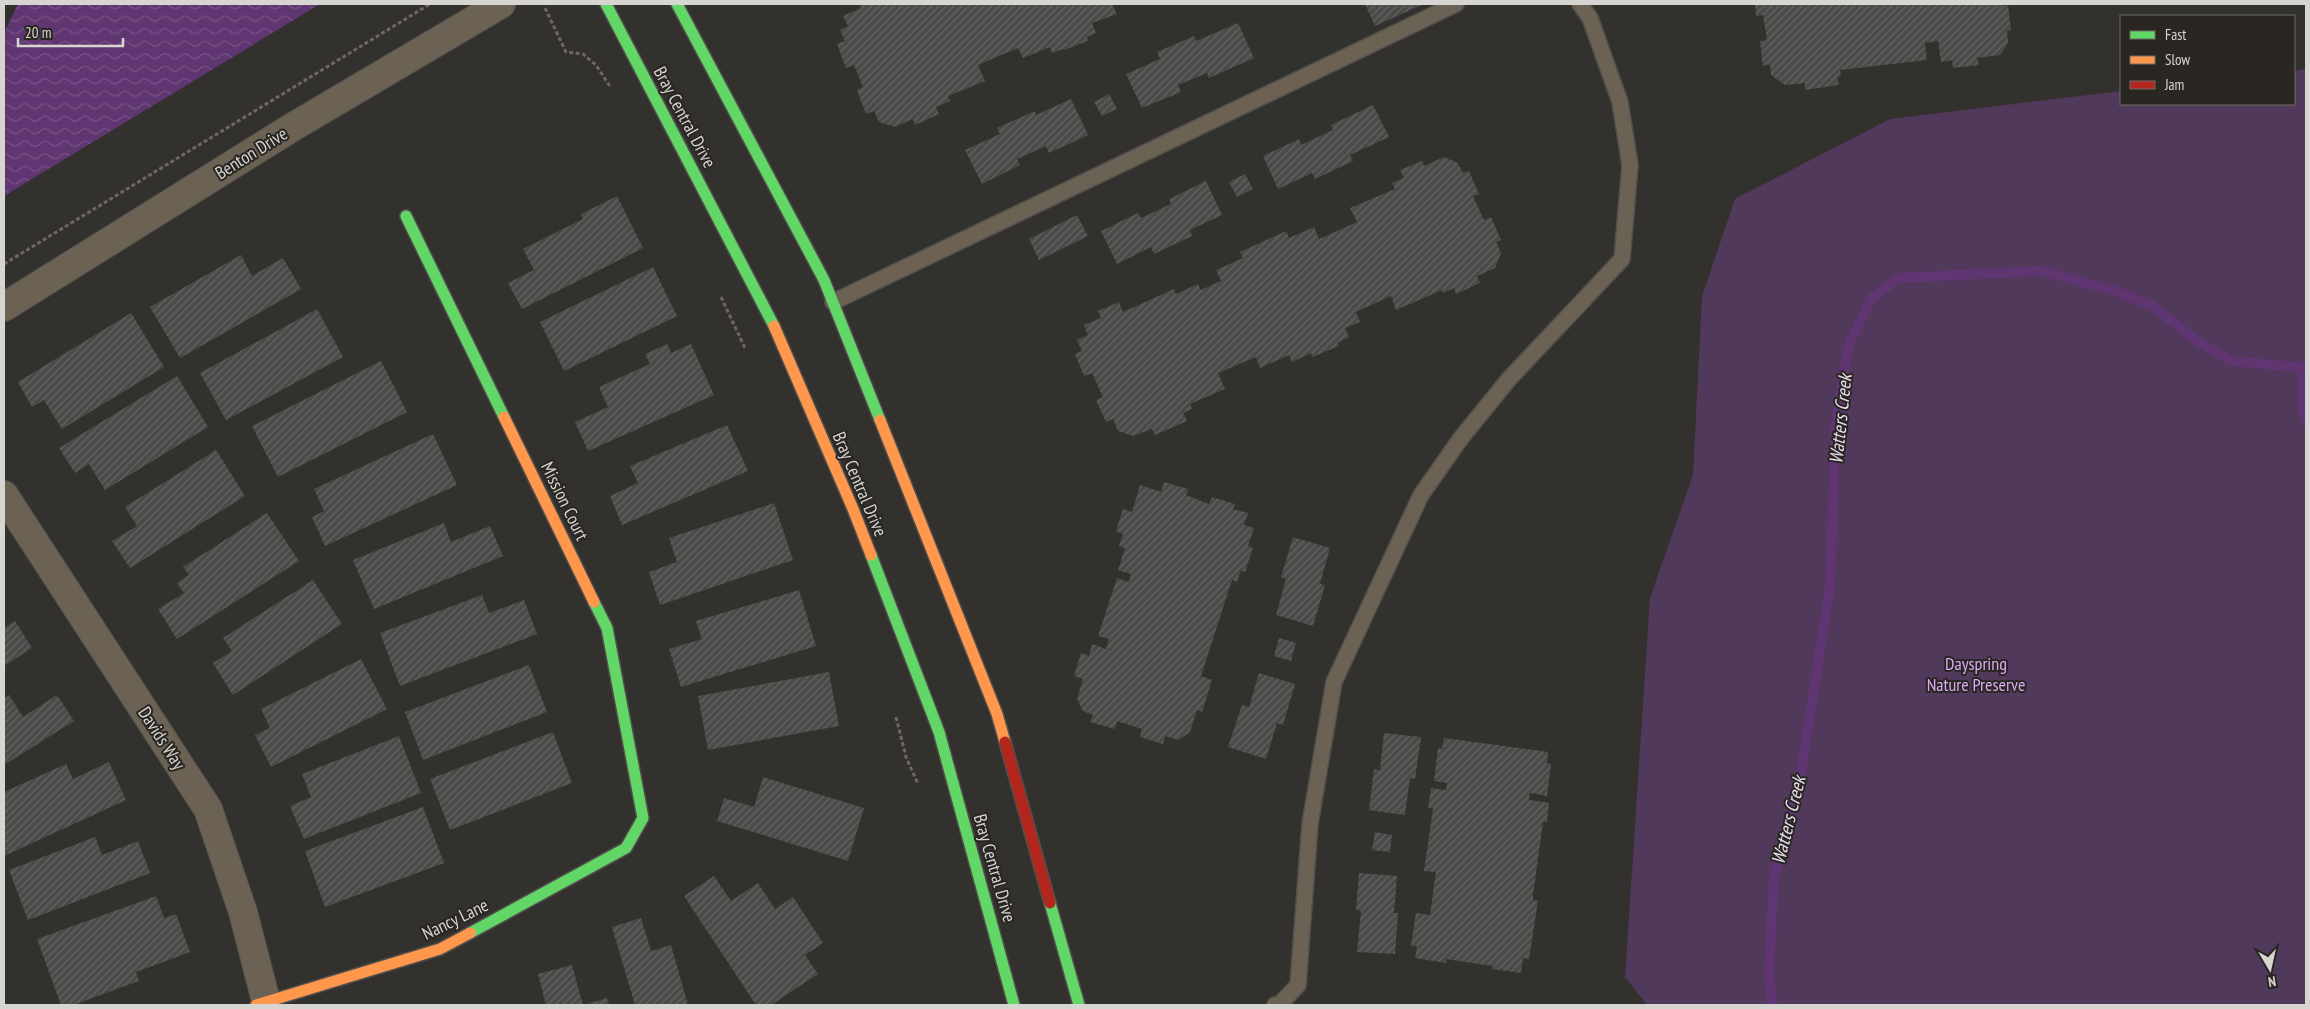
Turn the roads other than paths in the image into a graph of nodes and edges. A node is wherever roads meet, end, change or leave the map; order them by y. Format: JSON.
{"nodes":[{"id":1,"x":501,"y":4,"type":"edge"},
{"id":2,"x":606,"y":4,"type":"edge"},
{"id":3,"x":677,"y":4,"type":"edge"},
{"id":4,"x":1456,"y":4,"type":"edge"},
{"id":5,"x":1580,"y":4,"type":"edge"},
{"id":6,"x":406,"y":216,"type":"dead end"},
{"id":7,"x":833,"y":302,"type":"junction"},
{"id":8,"x":4,"y":307,"type":"edge"},
{"id":9,"x":4,"y":495,"type":"edge"},
{"id":10,"x":643,"y":818,"type":"joint"},
{"id":11,"x":263,"y":1004,"type":"edge"},
{"id":12,"x":1014,"y":1005,"type":"edge"},
{"id":13,"x":1079,"y":1005,"type":"edge"},
{"id":14,"x":1275,"y":1005,"type":"edge"}],
"edges":[{"from":1,"to":8,"type":"street","name":"Benton Drive"},
{"from":2,"to":12,"type":"street","name":"Bray Central Drive"},
{"from":3,"to":7,"type":"street"},
{"from":4,"to":7,"type":"lane"},
{"from":5,"to":14,"type":"lane"},
{"from":6,"to":10,"type":"street","name":"Mission Court"},
{"from":7,"to":13,"type":"street"},
{"from":9,"to":11,"type":"street","name":"Davids Way"},
{"from":10,"to":11,"type":"street","name":"Nancy Lane"}]}
